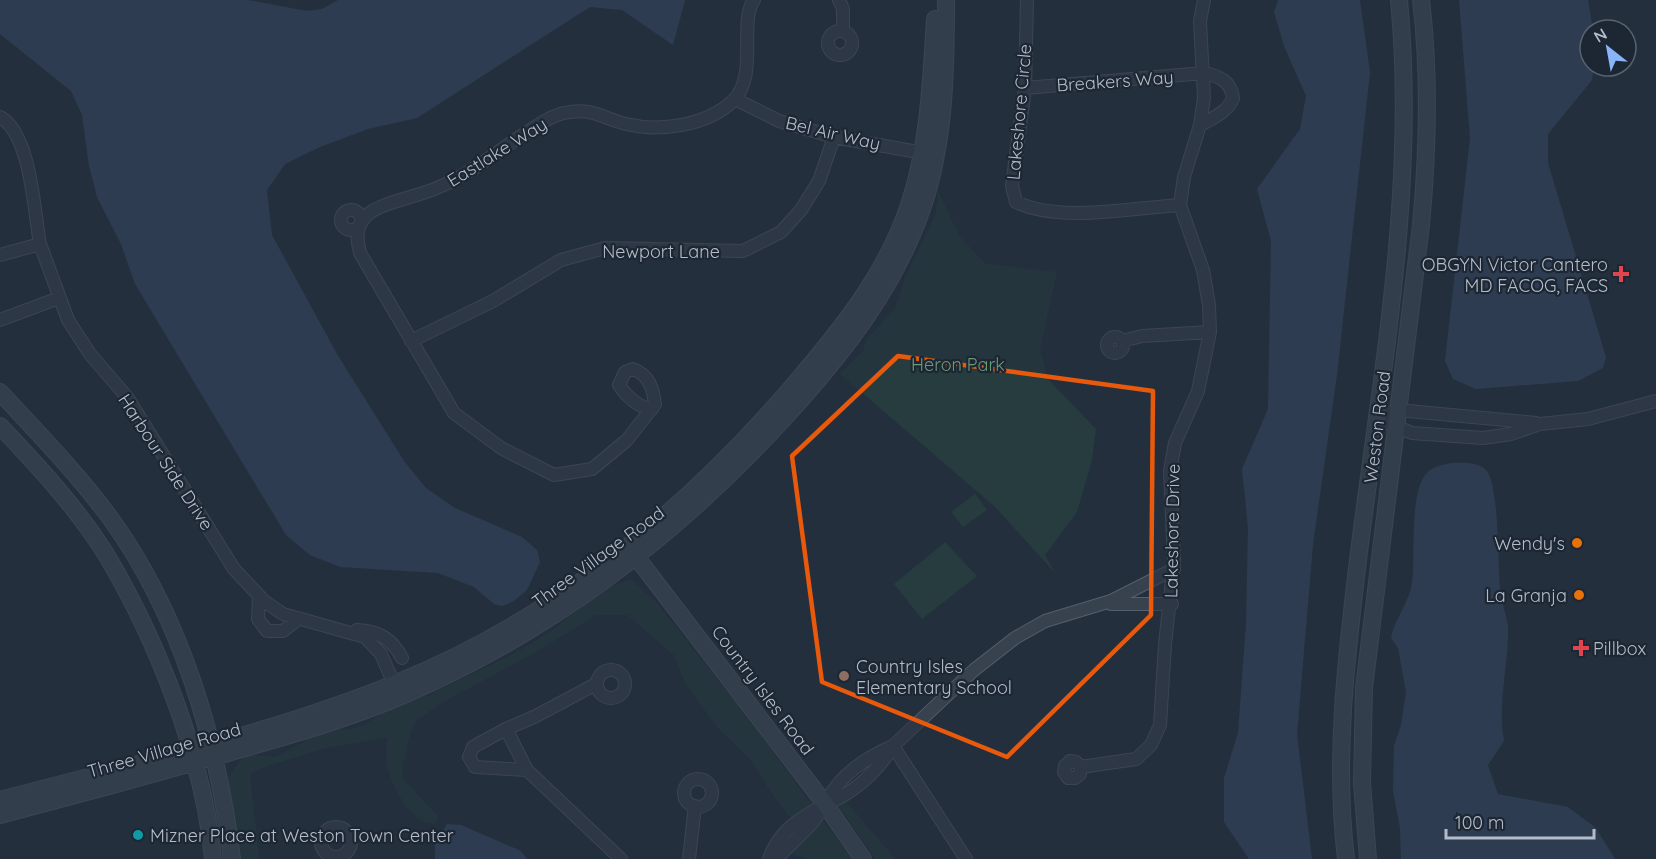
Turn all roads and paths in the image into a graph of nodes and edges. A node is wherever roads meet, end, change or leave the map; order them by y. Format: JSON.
{"nodes":[{"id":1,"x":754,"y":0,"type":"edge"},
{"id":2,"x":839,"y":0,"type":"edge"},
{"id":3,"x":935,"y":0,"type":"edge"},
{"id":4,"x":946,"y":0,"type":"edge"},
{"id":5,"x":1027,"y":0,"type":"edge"},
{"id":6,"x":1204,"y":0,"type":"edge"},
{"id":7,"x":1399,"y":0,"type":"edge"},
{"id":8,"x":1421,"y":0,"type":"edge"},
{"id":9,"x":843,"y":31,"type":"dead end"},
{"id":10,"x":1204,"y":73,"type":"junction"},
{"id":11,"x":1025,"y":88,"type":"junction"},
{"id":12,"x":735,"y":99,"type":"junction"},
{"id":13,"x":0,"y":117,"type":"edge"},
{"id":14,"x":1200,"y":125,"type":"junction"},
{"id":15,"x":834,"y":137,"type":"junction"},
{"id":16,"x":928,"y":154,"type":"junction"},
{"id":17,"x":1180,"y":205,"type":"junction"},
{"id":18,"x":40,"y":244,"type":"junction"},
{"id":19,"x":0,"y":255,"type":"edge"},
{"id":20,"x":59,"y":298,"type":"junction"},
{"id":21,"x":20,"y":315,"type":"junction"},
{"id":22,"x":0,"y":320,"type":"edge"},
{"id":23,"x":0,"y":326,"type":"edge"},
{"id":24,"x":1210,"y":332,"type":"junction"},
{"id":25,"x":411,"y":341,"type":"junction"},
{"id":26,"x":1122,"y":341,"type":"dead end"},
{"id":27,"x":0,"y":392,"type":"edge"},
{"id":28,"x":1656,"y":401,"type":"edge"},
{"id":29,"x":652,"y":409,"type":"dead end"},
{"id":30,"x":1375,"y":418,"type":"junction"},
{"id":31,"x":1397,"y":418,"type":"junction"},
{"id":32,"x":1540,"y":424,"type":"junction"},
{"id":33,"x":0,"y":426,"type":"edge"},
{"id":34,"x":633,"y":552,"type":"junction"},
{"id":35,"x":1174,"y":569,"type":"junction"},
{"id":36,"x":259,"y":596,"type":"junction"},
{"id":37,"x":1172,"y":604,"type":"junction"},
{"id":38,"x":1098,"y":605,"type":"junction"},
{"id":39,"x":297,"y":620,"type":"junction"},
{"id":40,"x":341,"y":630,"type":"junction"},
{"id":41,"x":402,"y":658,"type":"dead end"},
{"id":42,"x":394,"y":684,"type":"junction"},
{"id":43,"x":596,"y":684,"type":"dead end"},
{"id":44,"x":416,"y":689,"type":"junction"},
{"id":45,"x":506,"y":729,"type":"junction"},
{"id":46,"x":893,"y":746,"type":"junction"},
{"id":47,"x":213,"y":750,"type":"junction"},
{"id":48,"x":194,"y":755,"type":"junction"},
{"id":49,"x":1081,"y":767,"type":"dead end"},
{"id":50,"x":527,"y":770,"type":"junction"},
{"id":51,"x":0,"y":800,"type":"edge"},
{"id":52,"x":825,"y":804,"type":"junction"},
{"id":53,"x":695,"y":806,"type":"dead end"},
{"id":54,"x":0,"y":815,"type":"edge"},
{"id":55,"x":213,"y":859,"type":"edge"},
{"id":56,"x":232,"y":859,"type":"edge"},
{"id":57,"x":621,"y":859,"type":"edge"},
{"id":58,"x":689,"y":859,"type":"edge"},
{"id":59,"x":769,"y":859,"type":"edge"},
{"id":60,"x":776,"y":859,"type":"edge"},
{"id":61,"x":863,"y":859,"type":"edge"},
{"id":62,"x":966,"y":859,"type":"edge"},
{"id":63,"x":1346,"y":859,"type":"edge"},
{"id":64,"x":1368,"y":859,"type":"edge"}],
"edges":[{"from":1,"to":12,"type":"street"},
{"from":2,"to":9,"type":"street"},
{"from":3,"to":16,"type":"main road","name":"Three Village Road"},
{"from":4,"to":16,"type":"main road","name":"Three Village Road"},
{"from":5,"to":11,"type":"street","name":"Lakeshore Circle"},
{"from":6,"to":10,"type":"street","name":"Lakeshore Drive"},
{"from":7,"to":30,"type":"main road","name":"Weston Road"},
{"from":8,"to":31,"type":"main road","name":"Weston Road"},
{"from":10,"to":11,"type":"street","name":"Breakers Way"},
{"from":10,"to":14,"type":"street","name":"Lakeshore Drive"},
{"from":10,"to":14,"type":"street"},
{"from":11,"to":17,"type":"street","name":"Lakeshore Circle"},
{"from":12,"to":15,"type":"street","name":"Bel Air Way"},
{"from":12,"to":25,"type":"street","name":"Eastlake Way"},
{"from":13,"to":18,"type":"street","name":"Harbour Side Drive"},
{"from":14,"to":17,"type":"street","name":"Lakeshore Drive"},
{"from":15,"to":16,"type":"street","name":"Bel Air Way"},
{"from":15,"to":25,"type":"street","name":"Newport Lane"},
{"from":16,"to":34,"type":"main road","name":"Three Village Road"},
{"from":17,"to":24,"type":"street","name":"Lakeshore Drive"},
{"from":18,"to":19,"type":"street"},
{"from":18,"to":20,"type":"street","name":"Harbour Side Drive"},
{"from":20,"to":21,"type":"street"},
{"from":20,"to":36,"type":"street","name":"Harbour Side Drive"},
{"from":21,"to":22,"type":"street"},
{"from":21,"to":23,"type":"street"},
{"from":24,"to":26,"type":"street"},
{"from":24,"to":35,"type":"street","name":"Lakeshore Drive"},
{"from":25,"to":29,"type":"street","name":"Eastlake Way"},
{"from":27,"to":47,"type":"main road"},
{"from":28,"to":32,"type":"street"},
{"from":30,"to":31,"type":"street"},
{"from":30,"to":63,"type":"main road","name":"Weston Road"},
{"from":31,"to":32,"type":"street"},
{"from":31,"to":32,"type":"street"},
{"from":31,"to":64,"type":"main road","name":"Weston Road"},
{"from":33,"to":48,"type":"main road"},
{"from":34,"to":42,"type":"main road","name":"Three Village Road"},
{"from":34,"to":44,"type":"main road","name":"Three Village Road"},
{"from":34,"to":52,"type":"main road","name":"Country Isles Road"},
{"from":35,"to":37,"type":"street","name":"Lakeshore Drive"},
{"from":35,"to":38,"type":"street"},
{"from":36,"to":39,"type":"street","name":"Harbour Side Drive"},
{"from":36,"to":39,"type":"street"},
{"from":37,"to":38,"type":"street"},
{"from":37,"to":49,"type":"street","name":"Lakeshore Drive"},
{"from":38,"to":46,"type":"street"},
{"from":39,"to":40,"type":"street","name":"Harbour Side Drive"},
{"from":40,"to":41,"type":"street","name":"Harbour Side Drive"},
{"from":40,"to":42,"type":"street","name":"Harbour Side Drive"},
{"from":42,"to":44,"type":"main road"},
{"from":42,"to":47,"type":"main road","name":"Three Village Road"},
{"from":43,"to":45,"type":"street"},
{"from":44,"to":47,"type":"main road","name":"Three Village Road"},
{"from":45,"to":50,"type":"street"},
{"from":45,"to":50,"type":"street"},
{"from":46,"to":52,"type":"street"},
{"from":46,"to":62,"type":"street"},
{"from":47,"to":48,"type":"main road","name":"Three Village Road"},
{"from":47,"to":56,"type":"main road"},
{"from":48,"to":51,"type":"main road","name":"Three Village Road"},
{"from":48,"to":54,"type":"main road","name":"Three Village Road"},
{"from":48,"to":55,"type":"main road"},
{"from":50,"to":57,"type":"street"},
{"from":52,"to":59,"type":"street"},
{"from":52,"to":60,"type":"street"},
{"from":52,"to":61,"type":"main road","name":"Country Isles Road"},
{"from":53,"to":58,"type":"street"}]}
